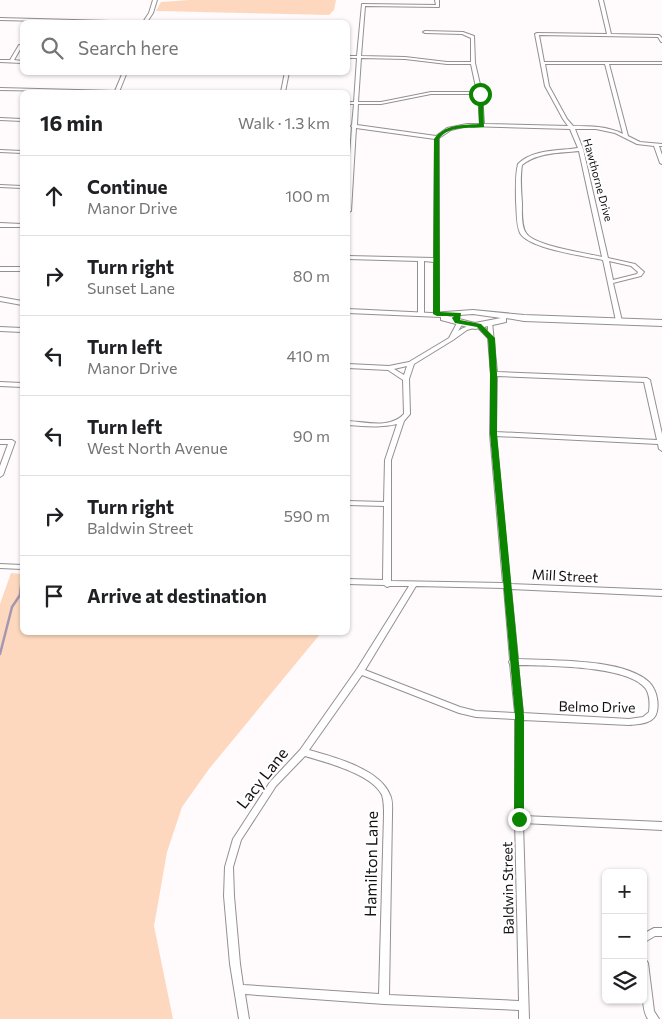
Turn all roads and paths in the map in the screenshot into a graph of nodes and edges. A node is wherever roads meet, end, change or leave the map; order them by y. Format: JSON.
{"nodes":[{"id":1,"x":156,"y":0,"type":"edge"},
{"id":2,"x":437,"y":0,"type":"edge"},
{"id":3,"x":600,"y":0,"type":"edge"},
{"id":4,"x":0,"y":19,"type":"edge"},
{"id":5,"x":37,"y":20,"type":"edge"},
{"id":6,"x":147,"y":20,"type":"edge"},
{"id":7,"x":425,"y":32,"type":"dead end"},
{"id":8,"x":609,"y":35,"type":"junction"},
{"id":9,"x":662,"y":41,"type":"edge"},
{"id":10,"x":20,"y":46,"type":"dead end"},
{"id":11,"x":350,"y":57,"type":"edge"},
{"id":12,"x":359,"y":57,"type":"junction"},
{"id":13,"x":0,"y":62,"type":"edge"},
{"id":14,"x":11,"y":62,"type":"junction"},
{"id":15,"x":20,"y":62,"type":"edge"},
{"id":16,"x":473,"y":63,"type":"junction"},
{"id":17,"x":543,"y":63,"type":"junction"},
{"id":18,"x":607,"y":63,"type":"junction"},
{"id":19,"x":662,"y":63,"type":"edge"},
{"id":20,"x":124,"y":75,"type":"edge"},
{"id":21,"x":287,"y":75,"type":"edge"},
{"id":22,"x":0,"y":88,"type":"edge"},
{"id":23,"x":58,"y":90,"type":"edge"},
{"id":24,"x":118,"y":90,"type":"edge"},
{"id":25,"x":284,"y":90,"type":"edge"},
{"id":26,"x":480,"y":94,"type":"junction"},
{"id":27,"x":350,"y":103,"type":"edge"},
{"id":28,"x":355,"y":104,"type":"junction"},
{"id":29,"x":0,"y":119,"type":"edge"},
{"id":30,"x":20,"y":120,"type":"edge"},
{"id":31,"x":482,"y":125,"type":"junction"},
{"id":32,"x":354,"y":126,"type":"junction"},
{"id":33,"x":572,"y":128,"type":"junction"},
{"id":34,"x":626,"y":137,"type":"junction"},
{"id":35,"x":437,"y":138,"type":"junction"},
{"id":36,"x":656,"y":144,"type":"junction"},
{"id":37,"x":662,"y":145,"type":"edge"},
{"id":38,"x":581,"y":150,"type":"junction"},
{"id":39,"x":0,"y":151,"type":"edge"},
{"id":40,"x":20,"y":152,"type":"edge"},
{"id":41,"x":662,"y":163,"type":"edge"},
{"id":42,"x":350,"y":183,"type":"edge"},
{"id":43,"x":0,"y":186,"type":"edge"},
{"id":44,"x":20,"y":187,"type":"edge"},
{"id":45,"x":0,"y":225,"type":"edge"},
{"id":46,"x":20,"y":226,"type":"edge"},
{"id":47,"x":350,"y":258,"type":"edge"},
{"id":48,"x":607,"y":259,"type":"junction"},
{"id":49,"x":420,"y":260,"type":"junction"},
{"id":50,"x":436,"y":260,"type":"junction"},
{"id":51,"x":0,"y":268,"type":"edge"},
{"id":52,"x":20,"y":269,"type":"edge"},
{"id":53,"x":612,"y":282,"type":"junction"},
{"id":54,"x":20,"y":296,"type":"edge"},
{"id":55,"x":0,"y":298,"type":"edge"},
{"id":56,"x":20,"y":303,"type":"edge"},
{"id":57,"x":350,"y":311,"type":"edge"},
{"id":58,"x":421,"y":314,"type":"junction"},
{"id":59,"x":434,"y":314,"type":"junction"},
{"id":60,"x":459,"y":320,"type":"junction"},
{"id":61,"x":491,"y":320,"type":"junction"},
{"id":62,"x":619,"y":321,"type":"junction"},
{"id":63,"x":662,"y":322,"type":"edge"},
{"id":64,"x":477,"y":326,"type":"junction"},
{"id":65,"x":0,"y":329,"type":"edge"},
{"id":66,"x":20,"y":330,"type":"edge"},
{"id":67,"x":491,"y":338,"type":"junction"},
{"id":68,"x":451,"y":339,"type":"junction"},
{"id":69,"x":411,"y":363,"type":"junction"},
{"id":70,"x":350,"y":366,"type":"edge"},
{"id":71,"x":389,"y":368,"type":"junction"},
{"id":72,"x":494,"y":374,"type":"junction"},
{"id":73,"x":406,"y":379,"type":"junction"},
{"id":74,"x":0,"y":384,"type":"edge"},
{"id":75,"x":20,"y":385,"type":"edge"},
{"id":76,"x":401,"y":421,"type":"junction"},
{"id":77,"x":350,"y":423,"type":"edge"},
{"id":78,"x":493,"y":434,"type":"junction"},
{"id":79,"x":0,"y":442,"type":"edge"},
{"id":80,"x":661,"y":444,"type":"edge"},
{"id":81,"x":0,"y":475,"type":"edge"},
{"id":82,"x":350,"y":503,"type":"edge"},
{"id":83,"x":387,"y":504,"type":"junction"},
{"id":84,"x":0,"y":566,"type":"edge"},
{"id":85,"x":20,"y":567,"type":"edge"},
{"id":86,"x":350,"y":582,"type":"edge"},
{"id":87,"x":387,"y":584,"type":"junction"},
{"id":88,"x":413,"y":585,"type":"junction"},
{"id":89,"x":507,"y":586,"type":"junction"},
{"id":90,"x":662,"y":594,"type":"edge"},
{"id":91,"x":514,"y":662,"type":"junction"},
{"id":92,"x":360,"y":671,"type":"junction"},
{"id":93,"x":519,"y":716,"type":"junction"},
{"id":94,"x":303,"y":752,"type":"junction"},
{"id":95,"x":519,"y":819,"type":"junction"},
{"id":96,"x":662,"y":826,"type":"edge"},
{"id":97,"x":662,"y":932,"type":"edge"},
{"id":98,"x":647,"y":936,"type":"edge"},
{"id":99,"x":239,"y":989,"type":"junction"},
{"id":100,"x":647,"y":996,"type":"edge"},
{"id":101,"x":384,"y":999,"type":"junction"},
{"id":102,"x":522,"y":1006,"type":"junction"},
{"id":103,"x":244,"y":1019,"type":"edge"},
{"id":104,"x":524,"y":1019,"type":"edge"},
{"id":105,"x":654,"y":1019,"type":"edge"}],
"edges":[{"from":1,"to":6,"type":"street"},
{"from":2,"to":12,"type":"street"},
{"from":3,"to":8,"type":"street"},
{"from":4,"to":5,"type":"street"},
{"from":7,"to":16,"type":"street"},
{"from":8,"to":9,"type":"street"},
{"from":8,"to":17,"type":"street","name":"Hawthorne Drive"},
{"from":10,"to":14,"type":"street"},
{"from":11,"to":12,"type":"street"},
{"from":12,"to":16,"type":"street"},
{"from":12,"to":28,"type":"street"},
{"from":13,"to":14,"type":"street"},
{"from":14,"to":15,"type":"street"},
{"from":16,"to":26,"type":"street"},
{"from":17,"to":18,"type":"street"},
{"from":17,"to":33,"type":"street","name":"Hawthorne Drive"},
{"from":18,"to":19,"type":"street"},
{"from":18,"to":34,"type":"street"},
{"from":20,"to":24,"type":"street"},
{"from":21,"to":25,"type":"street"},
{"from":22,"to":23,"type":"street"},
{"from":26,"to":28,"type":"street"},
{"from":26,"to":31,"type":"street"},
{"from":27,"to":28,"type":"street"},
{"from":28,"to":32,"type":"street"},
{"from":29,"to":30,"type":"street"},
{"from":31,"to":33,"type":"street"},
{"from":31,"to":35,"type":"street"},
{"from":32,"to":35,"type":"street"},
{"from":32,"to":42,"type":"street"},
{"from":33,"to":34,"type":"street"},
{"from":33,"to":38,"type":"street","name":"Hawthorne Drive"},
{"from":34,"to":36,"type":"street"},
{"from":35,"to":50,"type":"street"},
{"from":36,"to":37,"type":"street"},
{"from":36,"to":41,"type":"street"},
{"from":38,"to":48,"type":"street","name":"Hawthorne Drive"},
{"from":38,"to":48,"type":"street"},
{"from":39,"to":40,"type":"street"},
{"from":43,"to":44,"type":"street"},
{"from":45,"to":46,"type":"street"},
{"from":47,"to":49,"type":"street"},
{"from":48,"to":53,"type":"street","name":"Hawthorne Drive"},
{"from":48,"to":53,"type":"street"},
{"from":49,"to":50,"type":"street"},
{"from":49,"to":58,"type":"street"},
{"from":50,"to":59,"type":"street"},
{"from":51,"to":52,"type":"street"},
{"from":53,"to":62,"type":"street","name":"Hawthorne Drive"},
{"from":54,"to":55,"type":"main road"},
{"from":55,"to":56,"type":"main road"},
{"from":57,"to":58,"type":"main road"},
{"from":58,"to":59,"type":"main road"},
{"from":59,"to":60,"type":"main road"},
{"from":60,"to":61,"type":"main road"},
{"from":60,"to":64,"type":"main road"},
{"from":60,"to":68,"type":"street"},
{"from":61,"to":62,"type":"main road"},
{"from":61,"to":64,"type":"main road"},
{"from":61,"to":67,"type":"street","name":"Baldwin Street"},
{"from":62,"to":63,"type":"main road"},
{"from":64,"to":67,"type":"street"},
{"from":64,"to":68,"type":"street"},
{"from":65,"to":66,"type":"street"},
{"from":67,"to":72,"type":"street","name":"Baldwin Street"},
{"from":68,"to":69,"type":"street"},
{"from":69,"to":71,"type":"street"},
{"from":69,"to":73,"type":"street"},
{"from":70,"to":71,"type":"street"},
{"from":71,"to":73,"type":"street"},
{"from":72,"to":78,"type":"street","name":"Baldwin Street"},
{"from":72,"to":80,"type":"street"},
{"from":73,"to":76,"type":"street"},
{"from":74,"to":75,"type":"street"},
{"from":76,"to":77,"type":"street"},
{"from":76,"to":83,"type":"street"},
{"from":78,"to":80,"type":"street"},
{"from":78,"to":89,"type":"street","name":"Baldwin Street"},
{"from":79,"to":81,"type":"street"},
{"from":82,"to":83,"type":"street"},
{"from":83,"to":87,"type":"street"},
{"from":84,"to":85,"type":"street"},
{"from":86,"to":87,"type":"street","name":"Mill Street"},
{"from":87,"to":88,"type":"street","name":"Mill Street"},
{"from":88,"to":89,"type":"street","name":"Mill Street"},
{"from":88,"to":92,"type":"street","name":"Lacy Lane"},
{"from":89,"to":90,"type":"street","name":"Mill Street"},
{"from":89,"to":91,"type":"street","name":"Baldwin Street"},
{"from":91,"to":93,"type":"street","name":"Baldwin Street"},
{"from":91,"to":93,"type":"street","name":"Belmo Drive"},
{"from":92,"to":93,"type":"street","name":"Belmo Drive"},
{"from":92,"to":94,"type":"street","name":"Lacy Lane"},
{"from":93,"to":95,"type":"street","name":"Baldwin Street"},
{"from":94,"to":99,"type":"street","name":"Lacy Lane"},
{"from":94,"to":101,"type":"street","name":"Hamilton Lane"},
{"from":95,"to":96,"type":"street"},
{"from":95,"to":102,"type":"street","name":"Baldwin Street"},
{"from":97,"to":98,"type":"street"},
{"from":99,"to":101,"type":"street"},
{"from":99,"to":103,"type":"street","name":"Lacy Lane"},
{"from":100,"to":105,"type":"street"},
{"from":101,"to":102,"type":"street"},
{"from":102,"to":104,"type":"street","name":"Baldwin Street"}]}
